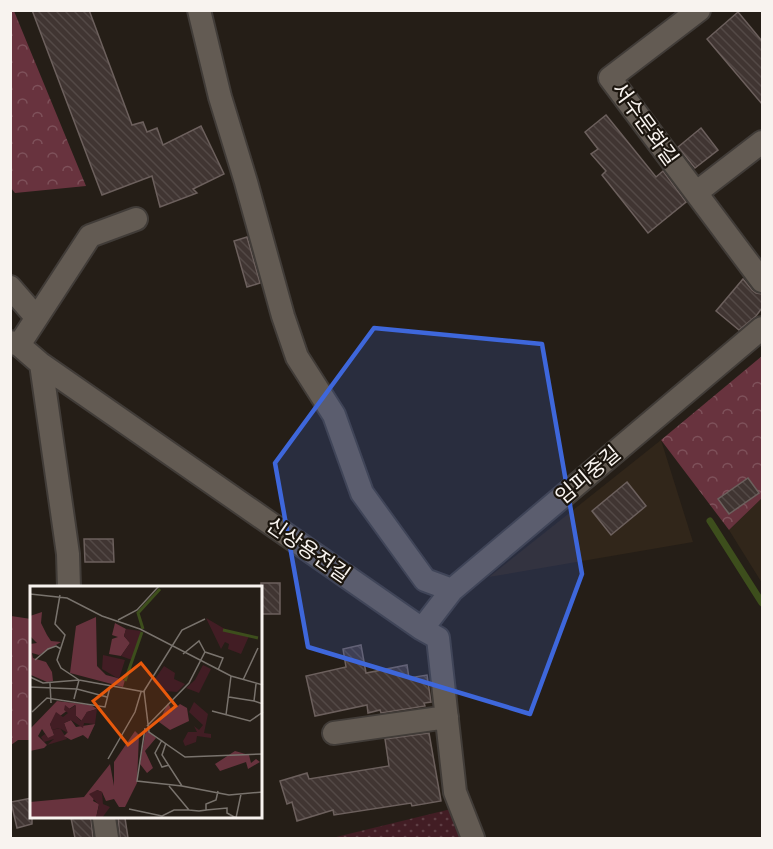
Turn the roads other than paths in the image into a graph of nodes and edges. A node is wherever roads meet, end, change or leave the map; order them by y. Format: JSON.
{"nodes":[{"id":1,"x":199,"y":10,"type":"edge"},
{"id":2,"x":699,"y":10,"type":"edge"},
{"id":3,"x":762,"y":142,"type":"edge"},
{"id":4,"x":697,"y":192,"type":"junction"},
{"id":5,"x":136,"y":219,"type":"dead end"},
{"id":6,"x":762,"y":281,"type":"edge"},
{"id":7,"x":10,"y":287,"type":"edge"},
{"id":8,"x":36,"y":317,"type":"junction"},
{"id":9,"x":762,"y":328,"type":"edge"},
{"id":10,"x":15,"y":343,"type":"edge"},
{"id":11,"x":41,"y":364,"type":"junction"},
{"id":12,"x":69,"y":586,"type":"edge"},
{"id":13,"x":452,"y":590,"type":"junction"},
{"id":14,"x":422,"y":629,"type":"junction"},
{"id":15,"x":447,"y":717,"type":"junction"},
{"id":16,"x":334,"y":733,"type":"dead end"},
{"id":17,"x":104,"y":819,"type":"edge"},
{"id":18,"x":107,"y":838,"type":"edge"},
{"id":19,"x":474,"y":838,"type":"edge"}],
"edges":[{"from":1,"to":13,"type":"street"},
{"from":2,"to":4,"type":"street","name":"서수문화길"},
{"from":3,"to":4,"type":"street"},
{"from":4,"to":6,"type":"street"},
{"from":5,"to":8,"type":"street"},
{"from":7,"to":8,"type":"street"},
{"from":8,"to":10,"type":"street"},
{"from":9,"to":13,"type":"street","name":"임피중길"},
{"from":10,"to":11,"type":"street","name":"신상용전길"},
{"from":11,"to":12,"type":"street"},
{"from":11,"to":14,"type":"street","name":"신상용전길"},
{"from":13,"to":14,"type":"street","name":"임피중길"},
{"from":14,"to":15,"type":"street","name":"신상용전길"},
{"from":15,"to":16,"type":"street"},
{"from":15,"to":19,"type":"street","name":"신상용전길"},
{"from":17,"to":18,"type":"street"}]}
